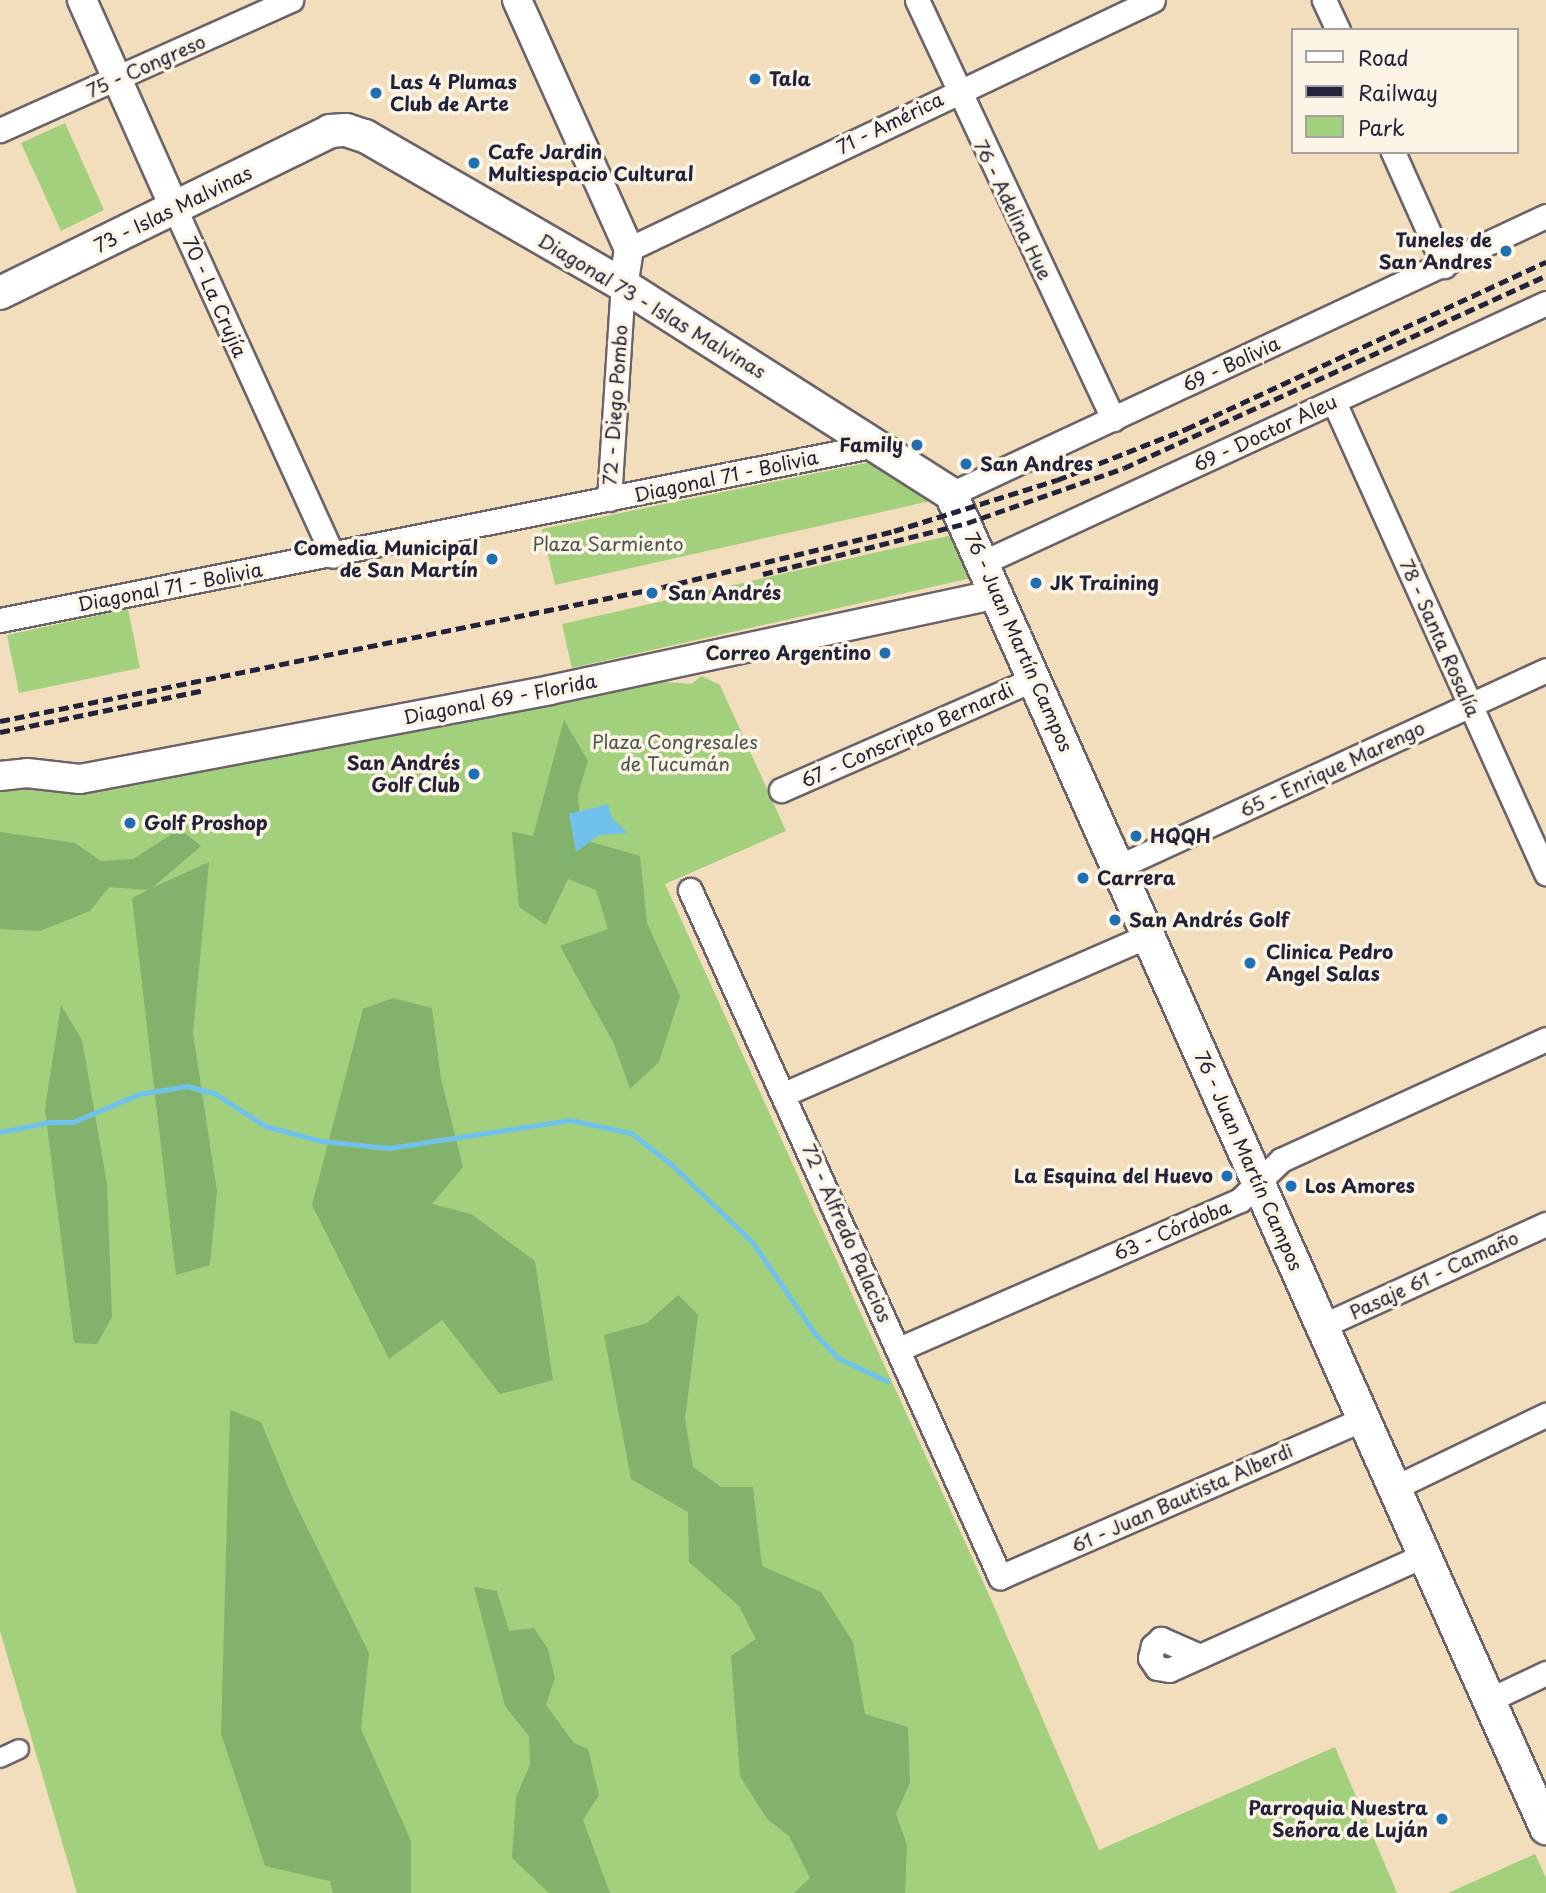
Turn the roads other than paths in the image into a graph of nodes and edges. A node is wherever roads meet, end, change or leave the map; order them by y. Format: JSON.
{"nodes":[{"id":1,"x":82,"y":0,"type":"edge"},
{"id":2,"x":291,"y":0,"type":"edge"},
{"id":3,"x":517,"y":0,"type":"edge"},
{"id":4,"x":917,"y":0,"type":"edge"},
{"id":5,"x":1153,"y":0,"type":"edge"},
{"id":6,"x":1324,"y":0,"type":"edge"},
{"id":7,"x":1337,"y":28,"type":"edge"},
{"id":8,"x":117,"y":78,"type":"junction"},
{"id":9,"x":957,"y":91,"type":"junction"},
{"id":10,"x":0,"y":130,"type":"edge"},
{"id":11,"x":346,"y":130,"type":"joint"},
{"id":12,"x":1394,"y":154,"type":"edge"},
{"id":13,"x":175,"y":209,"type":"junction"},
{"id":14,"x":1546,"y":216,"type":"edge"},
{"id":15,"x":1546,"y":226,"type":"edge"},
{"id":16,"x":1512,"y":232,"type":"junction"},
{"id":17,"x":629,"y":249,"type":"junction"},
{"id":18,"x":1444,"y":265,"type":"junction"},
{"id":19,"x":623,"y":285,"type":"junction"},
{"id":20,"x":0,"y":293,"type":"edge"},
{"id":21,"x":1546,"y":303,"type":"edge"},
{"id":22,"x":1334,"y":402,"type":"junction"},
{"id":23,"x":1113,"y":419,"type":"junction"},
{"id":24,"x":876,"y":445,"type":"junction"},
{"id":25,"x":951,"y":495,"type":"junction"},
{"id":26,"x":609,"y":499,"type":"junction"},
{"id":27,"x":333,"y":556,"type":"junction"},
{"id":28,"x":984,"y":562,"type":"junction"},
{"id":29,"x":998,"y":594,"type":"junction"},
{"id":30,"x":0,"y":620,"type":"edge"},
{"id":31,"x":1546,"y":670,"type":"edge"},
{"id":32,"x":1034,"y":679,"type":"junction"},
{"id":33,"x":1471,"y":706,"type":"junction"},
{"id":34,"x":0,"y":776,"type":"edge"},
{"id":35,"x":781,"y":790,"type":"dead end"},
{"id":36,"x":1118,"y":867,"type":"junction"},
{"id":37,"x":1546,"y":873,"type":"edge"},
{"id":38,"x":690,"y":890,"type":"dead end"},
{"id":39,"x":1148,"y":936,"type":"junction"},
{"id":40,"x":1546,"y":1039,"type":"edge"},
{"id":41,"x":784,"y":1094,"type":"junction"},
{"id":42,"x":1258,"y":1182,"type":"junction"},
{"id":43,"x":1546,"y":1224,"type":"edge"},
{"id":44,"x":1322,"y":1326,"type":"junction"},
{"id":45,"x":899,"y":1349,"type":"junction"},
{"id":46,"x":1546,"y":1415,"type":"edge"},
{"id":47,"x":1363,"y":1419,"type":"junction"},
{"id":48,"x":1394,"y":1488,"type":"junction"},
{"id":49,"x":1425,"y":1555,"type":"junction"},
{"id":50,"x":1000,"y":1577,"type":"joint"},
{"id":51,"x":1200,"y":1656,"type":"dead end"},
{"id":52,"x":1546,"y":1674,"type":"edge"},
{"id":53,"x":1489,"y":1700,"type":"junction"},
{"id":54,"x":19,"y":1749,"type":"dead end"},
{"id":55,"x":0,"y":1758,"type":"edge"},
{"id":56,"x":1546,"y":1828,"type":"edge"}],
"edges":[{"from":1,"to":8,"type":"street","name":"70 - La Crujía"},
{"from":2,"to":8,"type":"street","name":"75 - Congreso"},
{"from":3,"to":17,"type":"street"},
{"from":4,"to":9,"type":"street","name":"76 - Adelina Hue"},
{"from":5,"to":9,"type":"street","name":"71 - América"},
{"from":6,"to":7,"type":"street"},
{"from":8,"to":10,"type":"street","name":"75 - Congreso"},
{"from":8,"to":13,"type":"street","name":"70 - La Crujía"},
{"from":9,"to":17,"type":"street","name":"71 - América"},
{"from":9,"to":23,"type":"street","name":"76 - Adelina Hue"},
{"from":11,"to":13,"type":"main road","name":"73 - Islas Malvinas"},
{"from":11,"to":19,"type":"main road","name":"Diagonal 73 - Islas Malvinas"},
{"from":12,"to":18,"type":"street"},
{"from":13,"to":20,"type":"main road","name":"73 - Islas Malvinas"},
{"from":13,"to":27,"type":"street","name":"70 - La Crujía"},
{"from":14,"to":16,"type":"street","name":"69 - Bolivia"},
{"from":15,"to":16,"type":"street","name":"69 - Bolivia"},
{"from":16,"to":18,"type":"street","name":"69 - Bolivia"},
{"from":17,"to":19,"type":"street","name":"72 - Diego Pombo"},
{"from":18,"to":23,"type":"street","name":"69 - Bolivia"},
{"from":19,"to":24,"type":"main road","name":"Diagonal 73 - Islas Malvinas"},
{"from":19,"to":26,"type":"street","name":"72 - Diego Pombo"},
{"from":21,"to":22,"type":"street","name":"69 - Doctor Aleu"},
{"from":22,"to":28,"type":"street","name":"69 - Doctor Aleu"},
{"from":22,"to":33,"type":"street","name":"78 - Santa Rosalía"},
{"from":23,"to":25,"type":"street","name":"69 - Bolivia"},
{"from":24,"to":25,"type":"main road","name":"Diagonal 73 - Islas Malvinas"},
{"from":24,"to":26,"type":"street","name":"Diagonal 71 - Bolivia"},
{"from":25,"to":28,"type":"main road","name":"76 - Juan Martín Campos"},
{"from":26,"to":27,"type":"street","name":"Diagonal 71 - Bolivia"},
{"from":27,"to":30,"type":"street","name":"Diagonal 71 - Bolivia"},
{"from":28,"to":29,"type":"main road","name":"76 - Juan Martín Campos"},
{"from":29,"to":32,"type":"main road","name":"76 - Juan Martín Campos"},
{"from":29,"to":34,"type":"street","name":"Diagonal 69 - Florida"},
{"from":31,"to":33,"type":"street","name":"65 - Enrique Marengo"},
{"from":32,"to":35,"type":"street","name":"67 - Conscripto Bernardi"},
{"from":32,"to":36,"type":"main road","name":"76 - Juan Martín Campos"},
{"from":33,"to":36,"type":"street","name":"65 - Enrique Marengo"},
{"from":33,"to":37,"type":"street","name":"78 - Santa Rosalía"},
{"from":36,"to":39,"type":"main road","name":"76 - Juan Martín Campos"},
{"from":38,"to":41,"type":"street","name":"72 - Alfredo Palacios"},
{"from":39,"to":41,"type":"street"},
{"from":39,"to":42,"type":"main road","name":"76 - Juan Martín Campos"},
{"from":40,"to":42,"type":"street","name":"63 - Córdoba"},
{"from":41,"to":45,"type":"street","name":"72 - Alfredo Palacios"},
{"from":42,"to":44,"type":"main road","name":"76 - Juan Martín Campos"},
{"from":42,"to":45,"type":"street","name":"63 - Córdoba"},
{"from":43,"to":44,"type":"street","name":"Pasaje 61 - Camaño"},
{"from":44,"to":47,"type":"main road","name":"76 - Juan Martín Campos"},
{"from":45,"to":50,"type":"street","name":"72 - Alfredo Palacios"},
{"from":46,"to":48,"type":"street"},
{"from":47,"to":48,"type":"main road","name":"76 - Juan Martín Campos"},
{"from":47,"to":50,"type":"street","name":"61 - Juan Bautista Alberdi"},
{"from":48,"to":49,"type":"main road","name":"76 - Juan Martín Campos"},
{"from":49,"to":51,"type":"street"},
{"from":49,"to":53,"type":"main road","name":"76 - Juan Martín Campos"},
{"from":52,"to":53,"type":"street"},
{"from":53,"to":56,"type":"main road","name":"76 - Juan Martín Campos"},
{"from":54,"to":55,"type":"street"}]}
